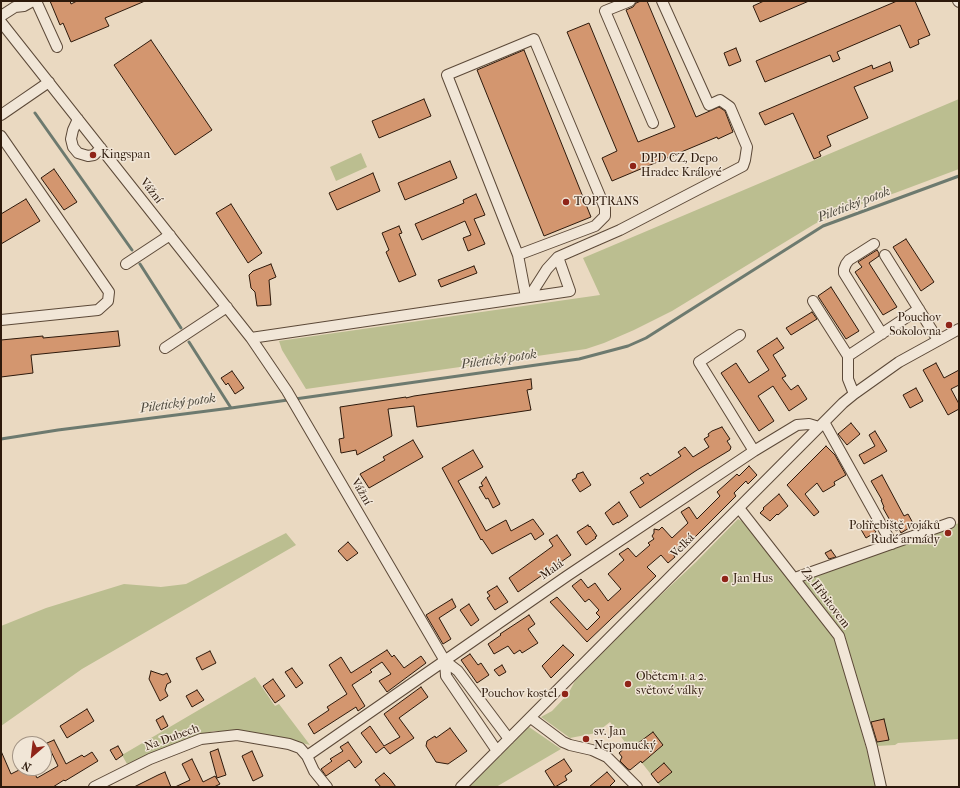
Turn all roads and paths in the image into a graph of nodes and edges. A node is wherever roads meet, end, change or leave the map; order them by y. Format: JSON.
{"nodes":[{"id":1,"x":34,"y":1,"type":"edge"},
{"id":2,"x":630,"y":1,"type":"edge"},
{"id":3,"x":662,"y":1,"type":"edge"},
{"id":4,"x":13,"y":4,"type":"edge"},
{"id":5,"x":1,"y":16,"type":"edge"},
{"id":6,"x":1,"y":22,"type":"edge"},
{"id":7,"x":57,"y":47,"type":"dead end"},
{"id":8,"x":49,"y":82,"type":"junction"},
{"id":9,"x":1,"y":115,"type":"edge"},
{"id":10,"x":78,"y":119,"type":"junction"},
{"id":11,"x":653,"y":123,"type":"dead end"},
{"id":12,"x":1,"y":136,"type":"edge"},
{"id":13,"x":101,"y":148,"type":"junction"},
{"id":14,"x":170,"y":235,"type":"junction"},
{"id":15,"x":874,"y":244,"type":"dead end"},
{"id":16,"x":518,"y":255,"type":"junction"},
{"id":17,"x":885,"y":255,"type":"dead end"},
{"id":18,"x":558,"y":257,"type":"junction"},
{"id":19,"x":126,"y":264,"type":"dead end"},
{"id":20,"x":526,"y":297,"type":"junction"},
{"id":21,"x":813,"y":301,"type":"dead end"},
{"id":22,"x":227,"y":308,"type":"junction"},
{"id":23,"x":920,"y":309,"type":"junction"},
{"id":24,"x":1,"y":320,"type":"edge"},
{"id":25,"x":959,"y":329,"type":"edge"},
{"id":26,"x":882,"y":334,"type":"junction"},
{"id":27,"x":740,"y":335,"type":"dead end"},
{"id":28,"x":252,"y":338,"type":"junction"},
{"id":29,"x":938,"y":340,"type":"junction"},
{"id":30,"x":166,"y":348,"type":"dead end"},
{"id":31,"x":848,"y":356,"type":"junction"},
{"id":32,"x":854,"y":394,"type":"junction"},
{"id":33,"x":822,"y":425,"type":"junction"},
{"id":34,"x":754,"y":451,"type":"junction"},
{"id":35,"x":739,"y":508,"type":"junction"},
{"id":36,"x":950,"y":524,"type":"dead end"},
{"id":37,"x":892,"y":544,"type":"junction"},
{"id":38,"x":795,"y":578,"type":"junction"},
{"id":39,"x":445,"y":660,"type":"junction"},
{"id":40,"x":531,"y":718,"type":"junction"},
{"id":41,"x":509,"y":739,"type":"junction"},
{"id":42,"x":497,"y":751,"type":"junction"},
{"id":43,"x":307,"y":756,"type":"junction"},
{"id":44,"x":94,"y":787,"type":"edge"},
{"id":45,"x":327,"y":787,"type":"edge"},
{"id":46,"x":462,"y":787,"type":"edge"},
{"id":47,"x":637,"y":787,"type":"edge"},
{"id":48,"x":881,"y":787,"type":"edge"}],
"edges":[{"from":1,"to":4,"type":"street"},
{"from":1,"to":7,"type":"street"},
{"from":2,"to":11,"type":"street"},
{"from":3,"to":18,"type":"street"},
{"from":4,"to":5,"type":"street"},
{"from":6,"to":8,"type":"street","name":"Vážní"},
{"from":8,"to":9,"type":"street"},
{"from":8,"to":10,"type":"street","name":"Vážní"},
{"from":10,"to":13,"type":"street","name":"Vážní"},
{"from":10,"to":13,"type":"street"},
{"from":12,"to":24,"type":"street"},
{"from":13,"to":14,"type":"street","name":"Vážní"},
{"from":14,"to":19,"type":"street"},
{"from":14,"to":22,"type":"street","name":"Vážní"},
{"from":15,"to":26,"type":"street"},
{"from":16,"to":16,"type":"street"},
{"from":16,"to":20,"type":"street"},
{"from":17,"to":23,"type":"street"},
{"from":18,"to":20,"type":"street"},
{"from":18,"to":20,"type":"street"},
{"from":20,"to":28,"type":"street"},
{"from":21,"to":31,"type":"street"},
{"from":22,"to":28,"type":"street","name":"Vážní"},
{"from":22,"to":30,"type":"street"},
{"from":23,"to":26,"type":"street"},
{"from":23,"to":29,"type":"street"},
{"from":25,"to":29,"type":"street","name":"Velká"},
{"from":26,"to":31,"type":"street"},
{"from":27,"to":34,"type":"street"},
{"from":28,"to":39,"type":"street","name":"Vážní"},
{"from":29,"to":32,"type":"street","name":"Velká"},
{"from":31,"to":32,"type":"street"},
{"from":32,"to":33,"type":"street","name":"Velká"},
{"from":33,"to":34,"type":"street","name":"Malá"},
{"from":33,"to":35,"type":"street","name":"Velká"},
{"from":33,"to":37,"type":"street"},
{"from":34,"to":39,"type":"street","name":"Malá"},
{"from":35,"to":38,"type":"street","name":"Za Hřbitovem"},
{"from":35,"to":40,"type":"street","name":"Velká"},
{"from":36,"to":37,"type":"street"},
{"from":37,"to":38,"type":"street"},
{"from":38,"to":48,"type":"street","name":"Za Hřbitovem"},
{"from":39,"to":41,"type":"street","name":"Vážní"},
{"from":39,"to":42,"type":"street","name":"Vážní"},
{"from":39,"to":43,"type":"street","name":"Malá"},
{"from":40,"to":41,"type":"street","name":"Velká"},
{"from":40,"to":47,"type":"street"},
{"from":41,"to":42,"type":"street","name":"Velká"},
{"from":42,"to":46,"type":"street","name":"Velká"},
{"from":43,"to":44,"type":"street","name":"Na Dubech"},
{"from":43,"to":45,"type":"street"}]}
